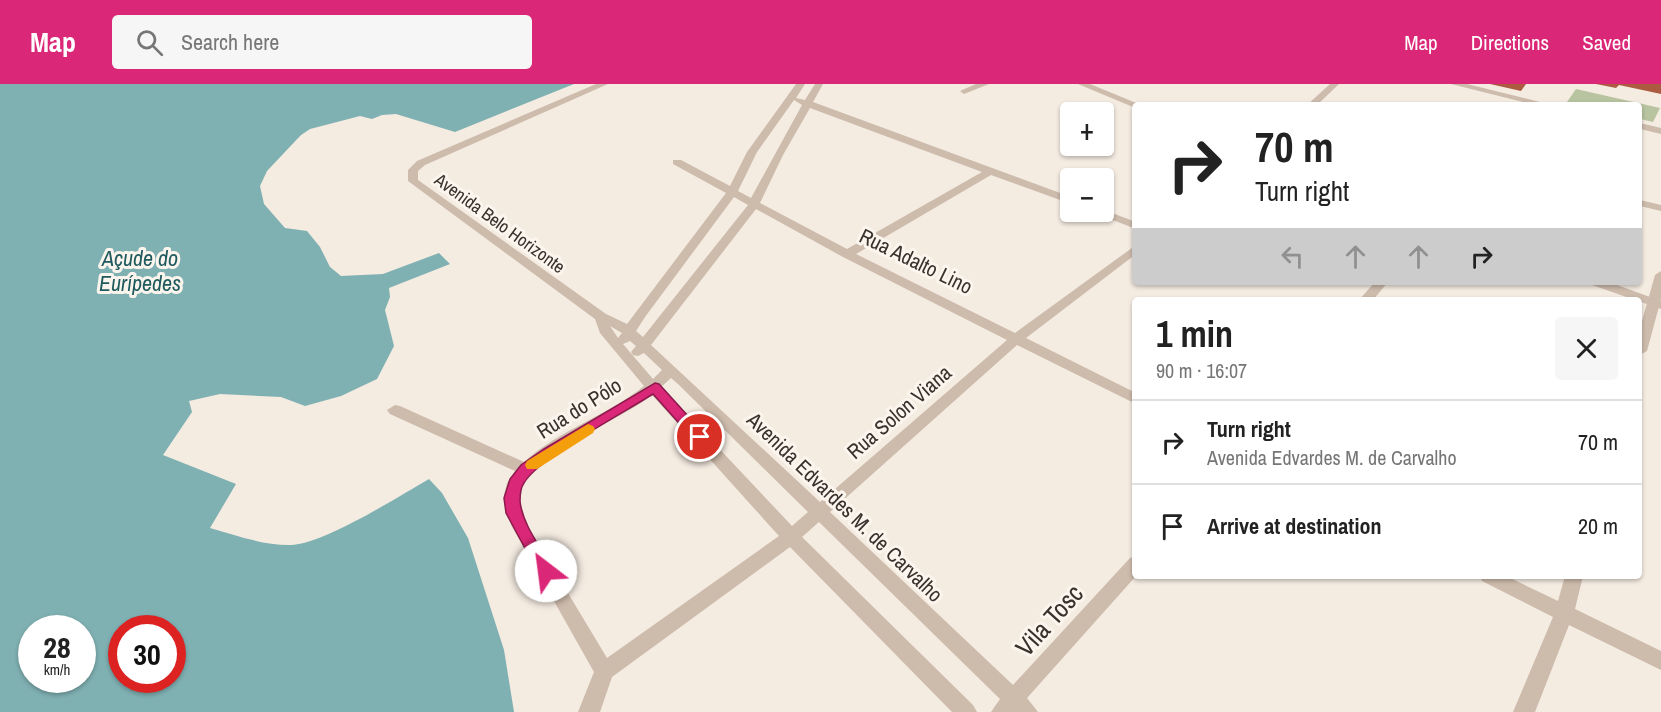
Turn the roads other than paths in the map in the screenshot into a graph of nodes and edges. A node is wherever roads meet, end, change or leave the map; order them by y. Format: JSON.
{"nodes":[{"id":1,"x":604,"y":84,"type":"edge"},
{"id":2,"x":801,"y":84,"type":"edge"},
{"id":3,"x":819,"y":84,"type":"edge"},
{"id":4,"x":985,"y":84,"type":"edge"},
{"id":5,"x":1082,"y":84,"type":"edge"},
{"id":6,"x":1335,"y":84,"type":"edge"},
{"id":7,"x":1455,"y":84,"type":"edge"},
{"id":8,"x":964,"y":91,"type":"dead end"},
{"id":9,"x":792,"y":99,"type":"junction"},
{"id":10,"x":808,"y":102,"type":"junction"},
{"id":11,"x":1315,"y":102,"type":"edge"},
{"id":12,"x":1534,"y":102,"type":"edge"},
{"id":13,"x":1132,"y":103,"type":"edge"},
{"id":14,"x":1642,"y":126,"type":"edge"},
{"id":15,"x":1661,"y":131,"type":"edge"},
{"id":16,"x":752,"y":152,"type":"junction"},
{"id":17,"x":778,"y":155,"type":"junction"},
{"id":18,"x":677,"y":162,"type":"dead end"},
{"id":19,"x":992,"y":170,"type":"junction"},
{"id":20,"x":732,"y":192,"type":"junction"},
{"id":21,"x":1060,"y":197,"type":"edge"},
{"id":22,"x":1642,"y":203,"type":"edge"},
{"id":23,"x":754,"y":204,"type":"junction"},
{"id":24,"x":1661,"y":208,"type":"edge"},
{"id":25,"x":1114,"y":218,"type":"edge"},
{"id":26,"x":1132,"y":225,"type":"edge"},
{"id":27,"x":1132,"y":251,"type":"edge"},
{"id":28,"x":847,"y":254,"type":"junction"},
{"id":29,"x":1661,"y":275,"type":"edge"},
{"id":30,"x":1379,"y":285,"type":"edge"},
{"id":31,"x":1605,"y":285,"type":"edge"},
{"id":32,"x":1369,"y":297,"type":"edge"},
{"id":33,"x":1638,"y":297,"type":"edge"},
{"id":34,"x":1642,"y":298,"type":"edge"},
{"id":35,"x":1657,"y":304,"type":"edge"},
{"id":36,"x":601,"y":317,"type":"junction"},
{"id":37,"x":630,"y":333,"type":"junction"},
{"id":38,"x":1017,"y":338,"type":"junction"},
{"id":39,"x":645,"y":345,"type":"junction"},
{"id":40,"x":1642,"y":345,"type":"edge"},
{"id":41,"x":618,"y":347,"type":"junction"},
{"id":42,"x":629,"y":361,"type":"junction"},
{"id":43,"x":671,"y":369,"type":"junction"},
{"id":44,"x":655,"y":387,"type":"junction"},
{"id":45,"x":1132,"y":397,"type":"edge"},
{"id":46,"x":395,"y":410,"type":"dead end"},
{"id":47,"x":526,"y":469,"type":"junction"},
{"id":48,"x":818,"y":513,"type":"junction"},
{"id":49,"x":791,"y":537,"type":"junction"},
{"id":50,"x":1132,"y":568,"type":"edge"},
{"id":51,"x":1495,"y":579,"type":"edge"},
{"id":52,"x":1573,"y":579,"type":"edge"},
{"id":53,"x":1564,"y":613,"type":"junction"},
{"id":54,"x":1661,"y":661,"type":"edge"},
{"id":55,"x":604,"y":671,"type":"junction"},
{"id":56,"x":1014,"y":708,"type":"edge"},
{"id":57,"x":589,"y":712,"type":"edge"},
{"id":58,"x":966,"y":712,"type":"edge"},
{"id":59,"x":1524,"y":712,"type":"edge"}],
"edges":[{"from":1,"to":36,"type":"street","name":"Avenida Belo Horizonte"},
{"from":2,"to":9,"type":"street"},
{"from":3,"to":10,"type":"street"},
{"from":4,"to":8,"type":"street"},
{"from":5,"to":13,"type":"street"},
{"from":6,"to":11,"type":"street"},
{"from":7,"to":12,"type":"street"},
{"from":9,"to":10,"type":"street"},
{"from":9,"to":16,"type":"street"},
{"from":10,"to":17,"type":"street"},
{"from":10,"to":19,"type":"street"},
{"from":14,"to":15,"type":"street"},
{"from":16,"to":17,"type":"street"},
{"from":16,"to":20,"type":"street"},
{"from":17,"to":23,"type":"street"},
{"from":18,"to":20,"type":"street","name":"Rua Adalto Lino"},
{"from":19,"to":21,"type":"street"},
{"from":19,"to":28,"type":"street"},
{"from":20,"to":23,"type":"street","name":"Rua Adalto Lino"},
{"from":20,"to":37,"type":"street"},
{"from":22,"to":24,"type":"street"},
{"from":23,"to":28,"type":"street","name":"Rua Adalto Lino"},
{"from":23,"to":39,"type":"street"},
{"from":25,"to":26,"type":"street"},
{"from":27,"to":38,"type":"street","name":"Rua Solon Viana"},
{"from":28,"to":38,"type":"street","name":"Rua Adalto Lino"},
{"from":29,"to":35,"type":"street"},
{"from":30,"to":32,"type":"street"},
{"from":31,"to":33,"type":"street"},
{"from":34,"to":35,"type":"street"},
{"from":35,"to":40,"type":"street"},
{"from":36,"to":37,"type":"street","name":"Avenida Edvardes M. de Carvalho"},
{"from":36,"to":41,"type":"street"},
{"from":37,"to":39,"type":"street","name":"Avenida Edvardes M. de Carvalho"},
{"from":37,"to":41,"type":"street"},
{"from":38,"to":45,"type":"street","name":"Rua Adalto Lino"},
{"from":38,"to":48,"type":"street","name":"Rua Solon Viana"},
{"from":39,"to":42,"type":"street"},
{"from":39,"to":43,"type":"street","name":"Avenida Edvardes M. de Carvalho"},
{"from":41,"to":42,"type":"street"},
{"from":42,"to":44,"type":"street"},
{"from":43,"to":44,"type":"street","name":"Rua do Pólo"},
{"from":43,"to":48,"type":"street","name":"Avenida Edvardes M. de Carvalho"},
{"from":44,"to":47,"type":"street","name":"Rua do Pólo"},
{"from":44,"to":49,"type":"street"},
{"from":46,"to":47,"type":"street"},
{"from":47,"to":55,"type":"street","name":"Rua do Pólo"},
{"from":48,"to":49,"type":"street","name":"Rua Solon Viana"},
{"from":48,"to":56,"type":"street","name":"Avenida Edvardes M. de Carvalho"},
{"from":49,"to":55,"type":"street","name":"Rua Solon Viana"},
{"from":49,"to":58,"type":"street"},
{"from":50,"to":56,"type":"street","name":"Vila Tosc"},
{"from":51,"to":53,"type":"street"},
{"from":52,"to":53,"type":"street"},
{"from":53,"to":54,"type":"street"},
{"from":53,"to":59,"type":"street"},
{"from":55,"to":57,"type":"street"}]}
